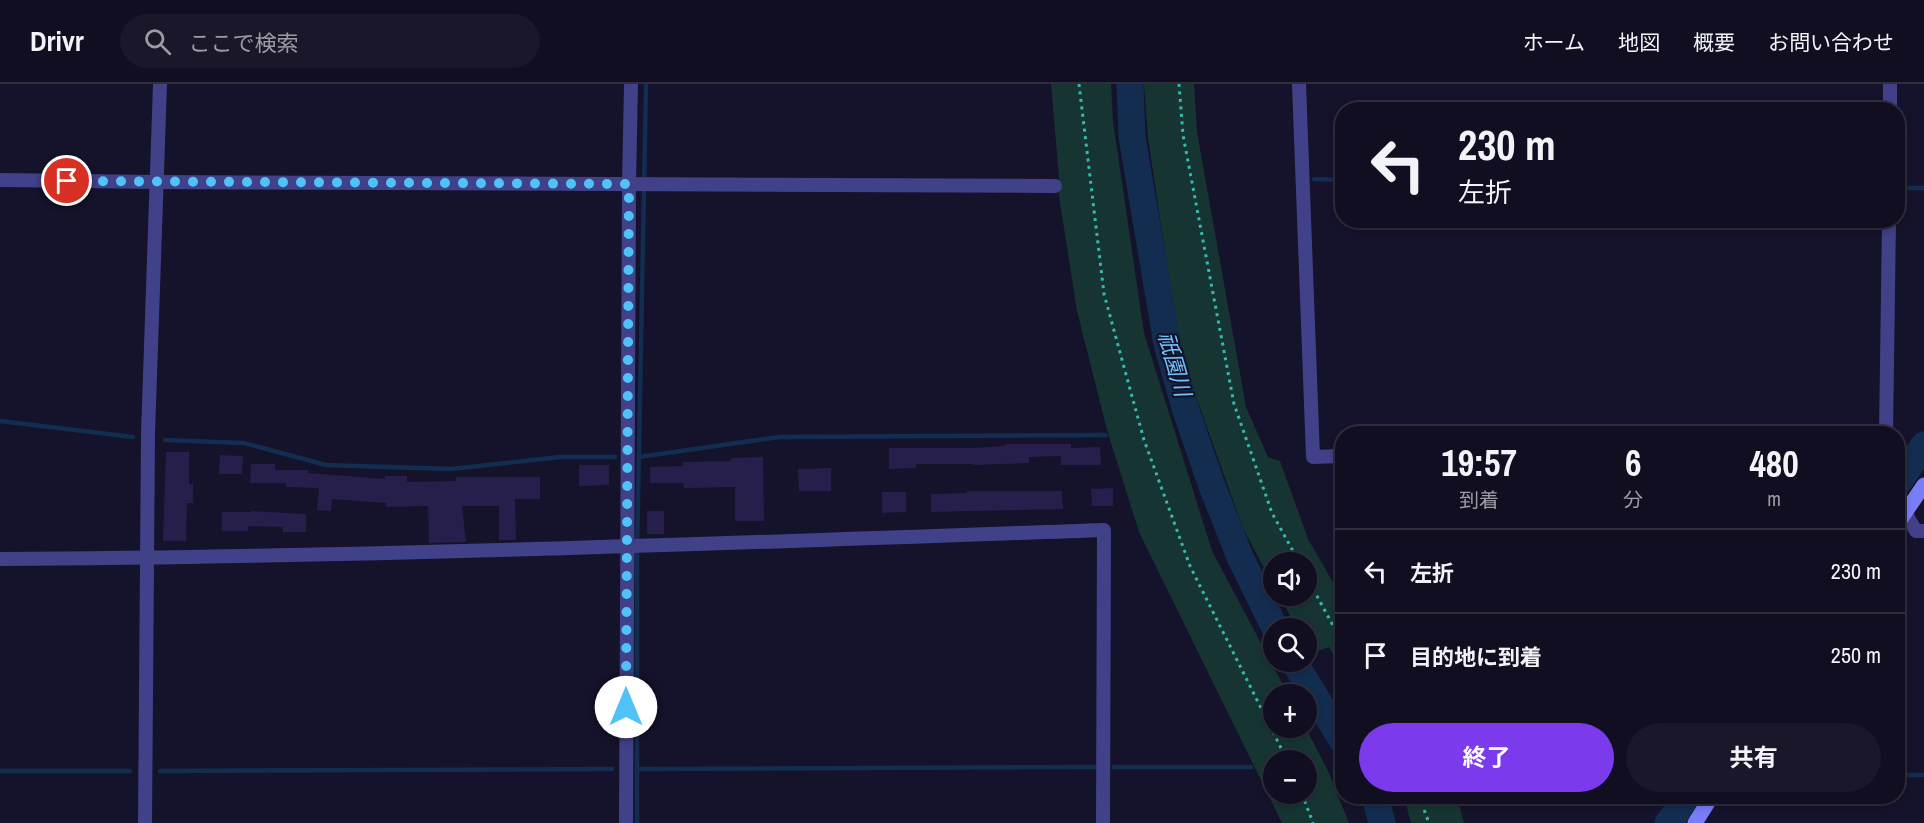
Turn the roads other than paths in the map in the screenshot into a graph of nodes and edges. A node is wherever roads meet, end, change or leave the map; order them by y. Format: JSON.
{"nodes":[{"id":1,"x":160,"y":84,"type":"edge"},
{"id":2,"x":631,"y":84,"type":"edge"},
{"id":3,"x":1299,"y":84,"type":"edge"},
{"id":4,"x":1890,"y":84,"type":"edge"},
{"id":5,"x":1890,"y":102,"type":"edge"},
{"id":6,"x":0,"y":180,"type":"edge"},
{"id":7,"x":156,"y":182,"type":"junction"},
{"id":8,"x":629,"y":184,"type":"junction"},
{"id":9,"x":1055,"y":186,"type":"dead end"},
{"id":10,"x":1889,"y":228,"type":"edge"},
{"id":11,"x":1886,"y":426,"type":"edge"},
{"id":12,"x":1335,"y":456,"type":"edge"},
{"id":13,"x":1924,"y":485,"type":"edge"},
{"id":14,"x":1905,"y":506,"type":"edge"},
{"id":15,"x":1905,"y":518,"type":"edge"},
{"id":16,"x":1924,"y":531,"type":"edge"},
{"id":17,"x":626,"y":546,"type":"junction"},
{"id":18,"x":148,"y":558,"type":"junction"},
{"id":19,"x":0,"y":559,"type":"edge"},
{"id":20,"x":1707,"y":804,"type":"edge"},
{"id":21,"x":145,"y":823,"type":"edge"},
{"id":22,"x":626,"y":823,"type":"edge"},
{"id":23,"x":1103,"y":823,"type":"edge"},
{"id":24,"x":1695,"y":823,"type":"edge"}],
"edges":[{"from":1,"to":7,"type":"street"},
{"from":2,"to":8,"type":"street"},
{"from":3,"to":12,"type":"street"},
{"from":4,"to":5,"type":"street"},
{"from":6,"to":7,"type":"street"},
{"from":7,"to":8,"type":"street"},
{"from":7,"to":18,"type":"street"},
{"from":8,"to":9,"type":"street"},
{"from":8,"to":17,"type":"street"},
{"from":10,"to":11,"type":"street"},
{"from":13,"to":14,"type":"main road"},
{"from":15,"to":16,"type":"street"},
{"from":17,"to":18,"type":"street"},
{"from":17,"to":22,"type":"street"},
{"from":17,"to":23,"type":"street"},
{"from":18,"to":19,"type":"street"},
{"from":18,"to":21,"type":"street"},
{"from":20,"to":24,"type":"main road"}]}
